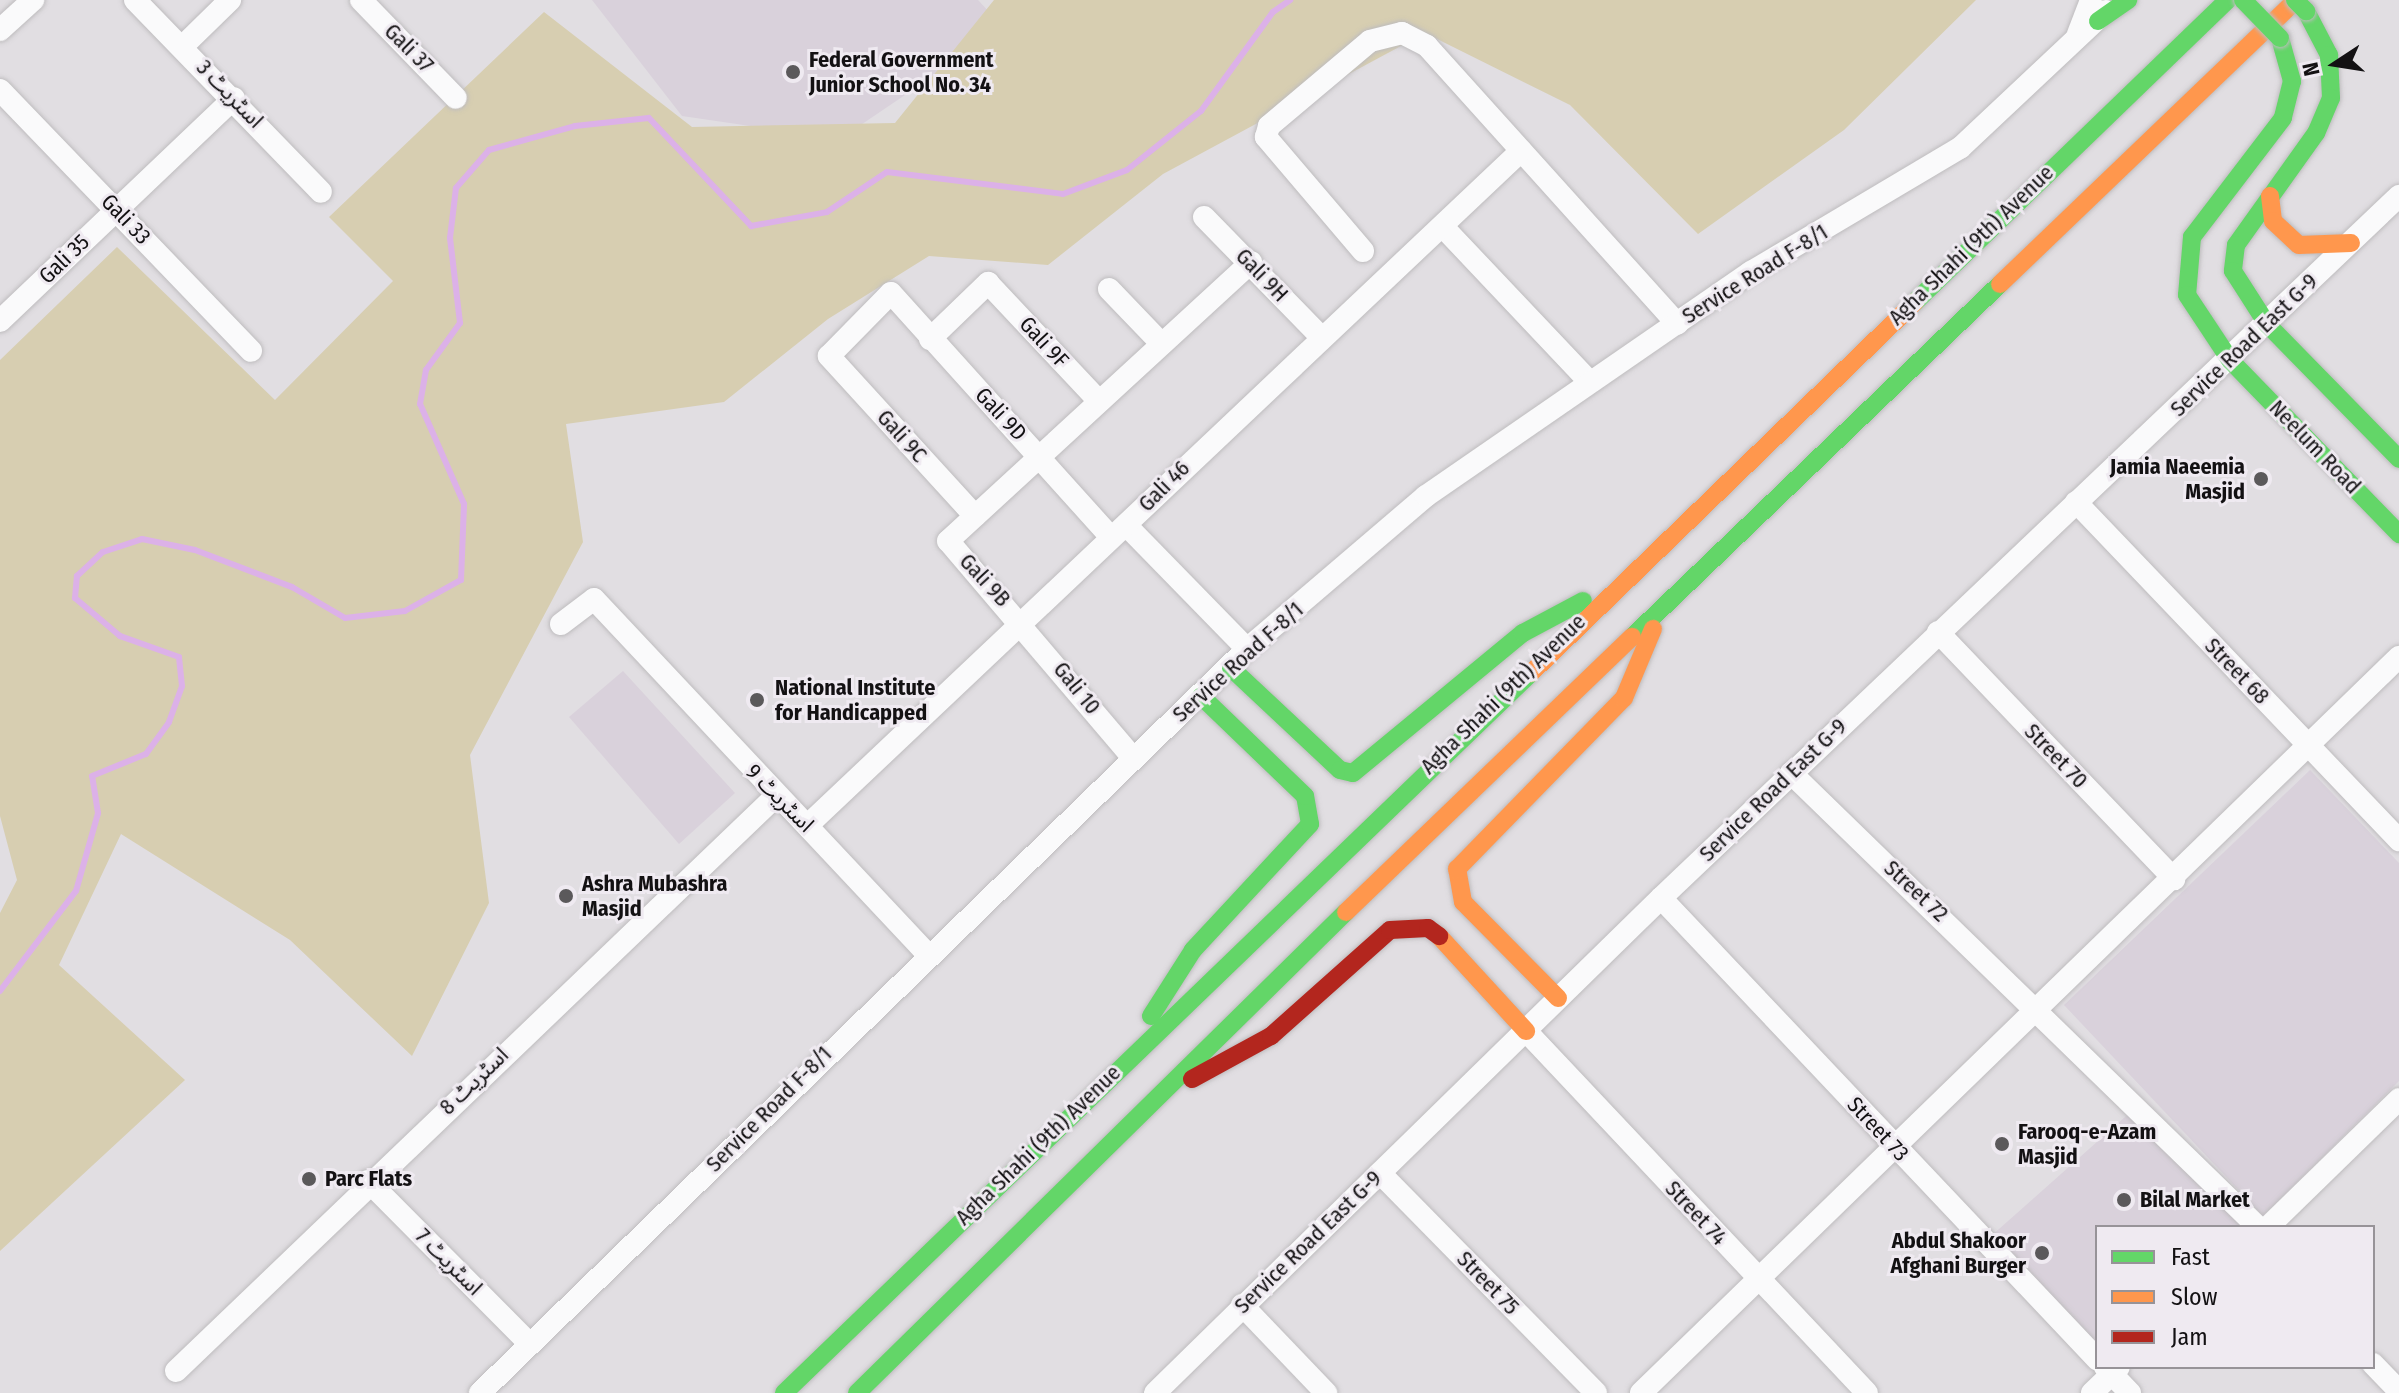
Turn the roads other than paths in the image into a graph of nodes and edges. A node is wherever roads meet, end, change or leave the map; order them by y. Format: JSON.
{"nodes":[{"id":1,"x":33,"y":0,"type":"edge"},
{"id":2,"x":135,"y":0,"type":"edge"},
{"id":3,"x":230,"y":0,"type":"edge"},
{"id":4,"x":361,"y":0,"type":"edge"},
{"id":5,"x":2115,"y":0,"type":"edge"},
{"id":6,"x":2128,"y":0,"type":"edge"},
{"id":7,"x":2228,"y":0,"type":"edge"},
{"id":8,"x":2243,"y":0,"type":"edge"},
{"id":9,"x":2299,"y":4,"type":"edge"},
{"id":10,"x":2094,"y":10,"type":"edge"},
{"id":11,"x":0,"y":30,"type":"edge"},
{"id":12,"x":183,"y":46,"type":"junction"},
{"id":13,"x":0,"y":90,"type":"edge"},
{"id":14,"x":234,"y":98,"type":"junction"},
{"id":15,"x":456,"y":98,"type":"dead end"},
{"id":16,"x":1521,"y":151,"type":"junction"},
{"id":17,"x":321,"y":192,"type":"dead end"},
{"id":18,"x":2270,"y":196,"type":"junction"},
{"id":19,"x":2399,"y":196,"type":"edge"},
{"id":20,"x":116,"y":208,"type":"junction"},
{"id":21,"x":1204,"y":217,"type":"dead end"},
{"id":22,"x":1445,"y":229,"type":"junction"},
{"id":23,"x":2351,"y":243,"type":"junction"},
{"id":24,"x":1363,"y":251,"type":"dead end"},
{"id":25,"x":1251,"y":262,"type":"junction"},
{"id":26,"x":1109,"y":289,"type":"dead end"},
{"id":27,"x":0,"y":321,"type":"edge"},
{"id":28,"x":1677,"y":324,"type":"junction"},
{"id":29,"x":2267,"y":324,"type":"junction"},
{"id":30,"x":1319,"y":335,"type":"junction"},
{"id":31,"x":930,"y":339,"type":"junction"},
{"id":32,"x":1162,"y":344,"type":"junction"},
{"id":33,"x":251,"y":351,"type":"dead end"},
{"id":34,"x":829,"y":356,"type":"joint"},
{"id":35,"x":2230,"y":360,"type":"junction"},
{"id":36,"x":1587,"y":379,"type":"junction"},
{"id":37,"x":1099,"y":401,"type":"junction"},
{"id":38,"x":1040,"y":455,"type":"junction"},
{"id":39,"x":2399,"y":459,"type":"edge"},
{"id":40,"x":2076,"y":502,"type":"junction"},
{"id":41,"x":975,"y":516,"type":"junction"},
{"id":42,"x":1118,"y":530,"type":"junction"},
{"id":43,"x":2399,"y":534,"type":"edge"},
{"id":44,"x":1623,"y":579,"type":"junction"},
{"id":45,"x":1021,"y":618,"type":"junction"},
{"id":46,"x":1658,"y":618,"type":"junction"},
{"id":47,"x":561,"y":624,"type":"dead end"},
{"id":48,"x":1938,"y":632,"type":"junction"},
{"id":49,"x":1247,"y":649,"type":"junction"},
{"id":50,"x":2399,"y":657,"type":"edge"},
{"id":51,"x":1231,"y":668,"type":"junction"},
{"id":52,"x":1201,"y":696,"type":"junction"},
{"id":53,"x":2311,"y":748,"type":"junction"},
{"id":54,"x":1133,"y":758,"type":"junction"},
{"id":55,"x":1791,"y":773,"type":"junction"},
{"id":56,"x":776,"y":796,"type":"junction"},
{"id":57,"x":809,"y":824,"type":"junction"},
{"id":58,"x":2399,"y":840,"type":"edge"},
{"id":59,"x":2174,"y":879,"type":"junction"},
{"id":60,"x":1661,"y":898,"type":"junction"},
{"id":61,"x":927,"y":954,"type":"junction"},
{"id":62,"x":1558,"y":998,"type":"junction"},
{"id":63,"x":2041,"y":1009,"type":"junction"},
{"id":64,"x":1526,"y":1031,"type":"junction"},
{"id":65,"x":1119,"y":1067,"type":"junction"},
{"id":66,"x":1155,"y":1099,"type":"junction"},
{"id":67,"x":2395,"y":1110,"type":"edge"},
{"id":68,"x":1897,"y":1149,"type":"junction"},
{"id":69,"x":1380,"y":1173,"type":"junction"},
{"id":70,"x":368,"y":1181,"type":"junction"},
{"id":71,"x":2256,"y":1225,"type":"edge"},
{"id":72,"x":2270,"y":1225,"type":"edge"},
{"id":73,"x":951,"y":1230,"type":"junction"},
{"id":74,"x":982,"y":1270,"type":"junction"},
{"id":75,"x":1760,"y":1282,"type":"junction"},
{"id":76,"x":1242,"y":1305,"type":"junction"},
{"id":77,"x":530,"y":1344,"type":"junction"},
{"id":78,"x":2095,"y":1354,"type":"edge"},
{"id":79,"x":2375,"y":1366,"type":"edge"},
{"id":80,"x":2107,"y":1369,"type":"edge"},
{"id":81,"x":2110,"y":1369,"type":"edge"},
{"id":82,"x":176,"y":1371,"type":"dead end"},
{"id":83,"x":1591,"y":1391,"type":"edge"},
{"id":84,"x":2399,"y":1391,"type":"edge"},
{"id":85,"x":480,"y":1393,"type":"edge"},
{"id":86,"x":784,"y":1393,"type":"edge"},
{"id":87,"x":857,"y":1393,"type":"edge"},
{"id":88,"x":1155,"y":1393,"type":"edge"},
{"id":89,"x":1326,"y":1393,"type":"edge"},
{"id":90,"x":1641,"y":1393,"type":"edge"},
{"id":91,"x":1867,"y":1393,"type":"edge"},
{"id":92,"x":2092,"y":1393,"type":"edge"},
{"id":93,"x":2130,"y":1393,"type":"edge"}],
"edges":[{"from":1,"to":11,"type":"street"},
{"from":2,"to":12,"type":"street","name":"اسٹریٹ 3"},
{"from":3,"to":12,"type":"street"},
{"from":4,"to":15,"type":"street","name":"Gali 37"},
{"from":5,"to":10,"type":"street","name":"Service Road F-8/1"},
{"from":6,"to":10,"type":"main road"},
{"from":7,"to":44,"type":"main road","name":"Agha Shahi (9th) Avenue"},
{"from":8,"to":35,"type":"main road","name":"Neelum Road","bridge":true},
{"from":9,"to":18,"type":"main road"},
{"from":9,"to":46,"type":"main road"},
{"from":10,"to":28,"type":"street","name":"Service Road F-8/1"},
{"from":12,"to":14,"type":"street","name":"اسٹریٹ 3"},
{"from":13,"to":20,"type":"street","name":"Gali 33"},
{"from":14,"to":17,"type":"street","name":"اسٹریٹ 3"},
{"from":14,"to":20,"type":"street","name":"Gali 35"},
{"from":16,"to":22,"type":"street","name":"Gali 46"},
{"from":16,"to":24,"type":"street"},
{"from":16,"to":28,"type":"street"},
{"from":18,"to":23,"type":"main road"},
{"from":18,"to":29,"type":"main road"},
{"from":19,"to":23,"type":"street","name":"Service Road East G-9"},
{"from":20,"to":27,"type":"street","name":"Gali 35"},
{"from":20,"to":33,"type":"street","name":"Gali 33"},
{"from":21,"to":25,"type":"street","name":"Gali 9H"},
{"from":22,"to":30,"type":"street","name":"Gali 46"},
{"from":22,"to":36,"type":"street"},
{"from":23,"to":29,"type":"street","name":"Service Road East G-9"},
{"from":25,"to":30,"type":"street","name":"Gali 9H"},
{"from":25,"to":32,"type":"street"},
{"from":26,"to":32,"type":"street"},
{"from":28,"to":36,"type":"street","name":"Service Road F-8/1"},
{"from":29,"to":35,"type":"street","name":"Service Road East G-9"},
{"from":29,"to":39,"type":"main road"},
{"from":30,"to":42,"type":"street","name":"Gali 46"},
{"from":31,"to":34,"type":"street","name":"Gali 9D"},
{"from":31,"to":37,"type":"street","name":"Gali 9F"},
{"from":31,"to":38,"type":"street","name":"Gali 9D"},
{"from":32,"to":37,"type":"street"},
{"from":34,"to":41,"type":"street","name":"Gali 9C"},
{"from":35,"to":40,"type":"street","name":"Service Road East G-9"},
{"from":35,"to":43,"type":"main road","name":"Neelum Road"},
{"from":36,"to":49,"type":"street","name":"Service Road F-8/1"},
{"from":37,"to":38,"type":"street"},
{"from":38,"to":41,"type":"street"},
{"from":38,"to":42,"type":"street","name":"Gali 9D"},
{"from":40,"to":48,"type":"street","name":"Service Road East G-9"},
{"from":40,"to":53,"type":"street","name":"Street 68"},
{"from":41,"to":45,"type":"street","name":"Gali 9B"},
{"from":42,"to":45,"type":"street","name":"Gali 46"},
{"from":42,"to":49,"type":"street","name":"Gali 9D"},
{"from":44,"to":51,"type":"main road"},
{"from":44,"to":65,"type":"main road","name":"Agha Shahi (9th) Avenue"},
{"from":45,"to":54,"type":"street","name":"Gali 10"},
{"from":45,"to":57,"type":"street","name":"Gali 46"},
{"from":46,"to":62,"type":"main road"},
{"from":46,"to":66,"type":"main road"},
{"from":47,"to":56,"type":"street","name":"اسٹریٹ 9"},
{"from":48,"to":55,"type":"street","name":"Service Road East G-9"},
{"from":48,"to":59,"type":"street","name":"Street 70"},
{"from":49,"to":51,"type":"street","name":"Service Road F-8/1"},
{"from":50,"to":53,"type":"street"},
{"from":51,"to":52,"type":"street","name":"Service Road F-8/1"},
{"from":52,"to":54,"type":"street","name":"Service Road F-8/1"},
{"from":52,"to":65,"type":"main road"},
{"from":53,"to":58,"type":"street","name":"Street 68"},
{"from":53,"to":59,"type":"street"},
{"from":54,"to":61,"type":"street","name":"Service Road F-8/1"},
{"from":55,"to":60,"type":"street","name":"Service Road East G-9"},
{"from":55,"to":63,"type":"street","name":"Street 72"},
{"from":56,"to":57,"type":"street","name":"اسٹریٹ 9"},
{"from":56,"to":70,"type":"street","name":"اسٹریٹ 8"},
{"from":57,"to":61,"type":"street","name":"اسٹریٹ 9"},
{"from":59,"to":63,"type":"street"},
{"from":60,"to":62,"type":"street","name":"Service Road East G-9"},
{"from":60,"to":68,"type":"street","name":"Street 73"},
{"from":61,"to":77,"type":"street","name":"Service Road F-8/1"},
{"from":62,"to":64,"type":"street","name":"Service Road East G-9"},
{"from":63,"to":68,"type":"street"},
{"from":63,"to":71,"type":"street","name":"Street 72"},
{"from":64,"to":66,"type":"main road"},
{"from":64,"to":69,"type":"street","name":"Service Road East G-9"},
{"from":64,"to":75,"type":"street","name":"Street 74"},
{"from":65,"to":73,"type":"main road","name":"Agha Shahi (9th) Avenue"},
{"from":66,"to":74,"type":"main road"},
{"from":67,"to":72,"type":"street"},
{"from":68,"to":75,"type":"street"},
{"from":68,"to":78,"type":"street","name":"Street 73"},
{"from":69,"to":76,"type":"street","name":"Service Road East G-9"},
{"from":69,"to":83,"type":"street","name":"Street 75"},
{"from":70,"to":77,"type":"street","name":"اسٹریٹ 7"},
{"from":70,"to":82,"type":"street","name":"اسٹریٹ 8"},
{"from":73,"to":74,"type":"main road"},
{"from":73,"to":86,"type":"main road","name":"Agha Shahi (9th) Avenue"},
{"from":74,"to":87,"type":"main road"},
{"from":75,"to":90,"type":"street"},
{"from":75,"to":91,"type":"street","name":"Street 74"},
{"from":76,"to":88,"type":"street","name":"Service Road East G-9"},
{"from":76,"to":89,"type":"street"},
{"from":77,"to":85,"type":"street","name":"Service Road F-8/1"},
{"from":79,"to":84,"type":"street"},
{"from":80,"to":92,"type":"street"},
{"from":81,"to":93,"type":"street","name":"Street 73"}]}
